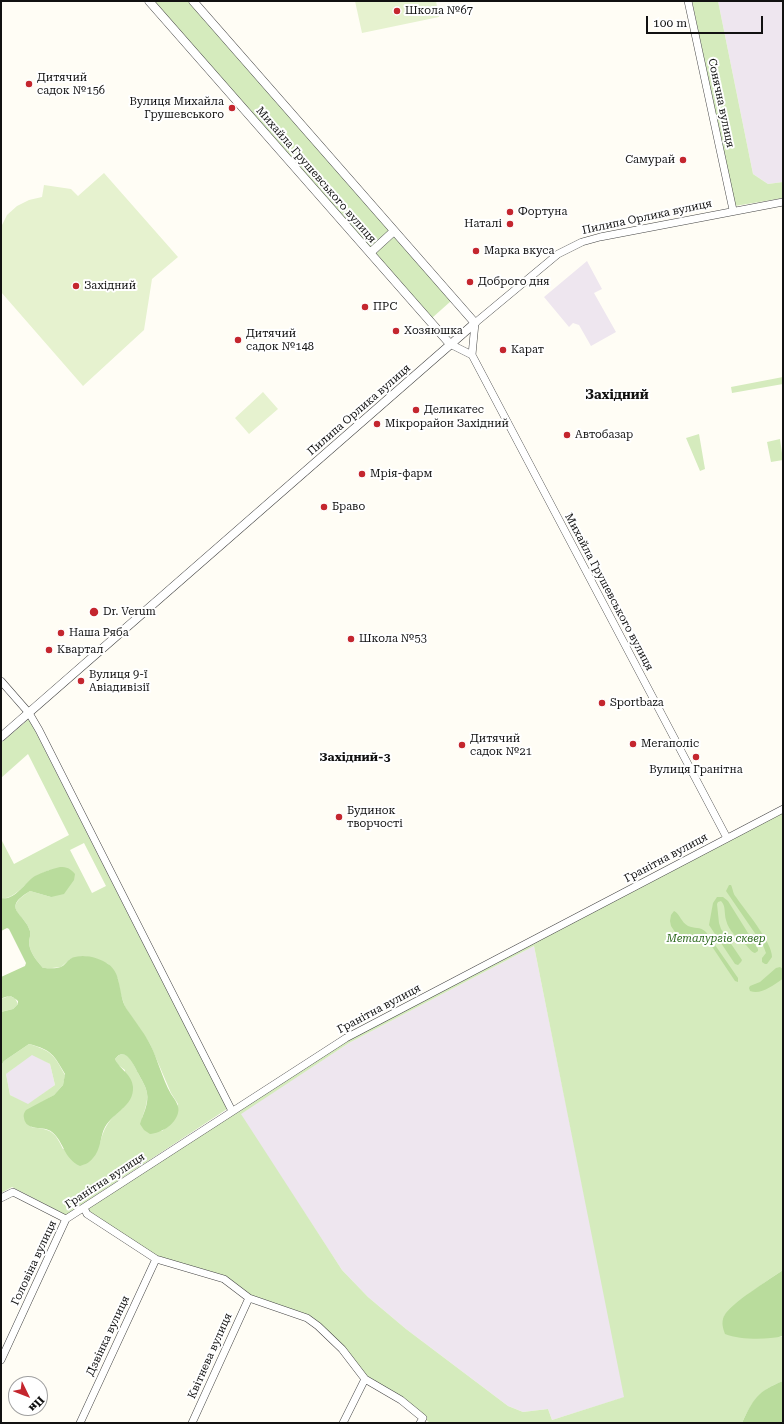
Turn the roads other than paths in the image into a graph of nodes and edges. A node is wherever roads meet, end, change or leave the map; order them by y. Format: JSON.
{"nodes":[{"id":1,"x":149,"y":1,"type":"edge"},
{"id":2,"x":193,"y":1,"type":"edge"},
{"id":3,"x":688,"y":1,"type":"edge"},
{"id":4,"x":783,"y":202,"type":"edge"},
{"id":5,"x":733,"y":210,"type":"junction"},
{"id":6,"x":394,"y":231,"type":"junction"},
{"id":7,"x":370,"y":252,"type":"junction"},
{"id":8,"x":475,"y":322,"type":"junction"},
{"id":9,"x":450,"y":344,"type":"junction"},
{"id":10,"x":472,"y":355,"type":"junction"},
{"id":11,"x":1,"y":681,"type":"edge"},
{"id":12,"x":29,"y":712,"type":"junction"},
{"id":13,"x":1,"y":737,"type":"edge"},
{"id":14,"x":783,"y":809,"type":"edge"},
{"id":15,"x":728,"y":838,"type":"junction"},
{"id":16,"x":232,"y":1111,"type":"junction"},
{"id":17,"x":1,"y":1198,"type":"edge"},
{"id":18,"x":84,"y":1208,"type":"junction"},
{"id":19,"x":66,"y":1220,"type":"junction"},
{"id":20,"x":156,"y":1259,"type":"junction"},
{"id":21,"x":248,"y":1298,"type":"junction"},
{"id":22,"x":1,"y":1360,"type":"edge"},
{"id":23,"x":365,"y":1379,"type":"junction"},
{"id":24,"x":422,"y":1420,"type":"edge"},
{"id":25,"x":80,"y":1423,"type":"edge"},
{"id":26,"x":192,"y":1423,"type":"edge"},
{"id":27,"x":343,"y":1423,"type":"edge"}],
"edges":[{"from":1,"to":7,"type":"street","name":"Михайла Грушевського вулиця"},
{"from":2,"to":6,"type":"street","name":"Михайла Грушевського вулиця"},
{"from":3,"to":5,"type":"street","name":"Сонячна вулиця"},
{"from":4,"to":5,"type":"street","name":"Пилипа Орлика вулиця"},
{"from":5,"to":8,"type":"street","name":"Пилипа Орлика вулиця"},
{"from":6,"to":7,"type":"street"},
{"from":6,"to":8,"type":"street","name":"Михайла Грушевського вулиця"},
{"from":7,"to":9,"type":"street","name":"Михайла Грушевського вулиця"},
{"from":8,"to":9,"type":"street","name":"Пилипа Орлика вулиця"},
{"from":8,"to":10,"type":"street"},
{"from":9,"to":10,"type":"street","name":"Михайла Грушевського вулиця"},
{"from":9,"to":12,"type":"street","name":"Пилипа Орлика вулиця"},
{"from":10,"to":15,"type":"street","name":"Михайла Грушевського вулиця"},
{"from":11,"to":12,"type":"street"},
{"from":12,"to":13,"type":"street","name":"Пилипа Орлика вулиця"},
{"from":12,"to":16,"type":"street"},
{"from":14,"to":15,"type":"street","name":"Гранітна вулиця"},
{"from":15,"to":16,"type":"street","name":"Гранітна вулиця"},
{"from":16,"to":18,"type":"street","name":"Гранітна вулиця"},
{"from":17,"to":19,"type":"street","name":"Гранітна вулиця"},
{"from":18,"to":19,"type":"street","name":"Гранітна вулиця"},
{"from":18,"to":20,"type":"street"},
{"from":19,"to":22,"type":"street","name":"Головіна вулиця"},
{"from":20,"to":21,"type":"street"},
{"from":20,"to":25,"type":"street","name":"Дзвінка вулиця"},
{"from":21,"to":23,"type":"street"},
{"from":21,"to":26,"type":"street","name":"Квітнева вулиця"},
{"from":23,"to":24,"type":"street"},
{"from":23,"to":27,"type":"street"}]}
